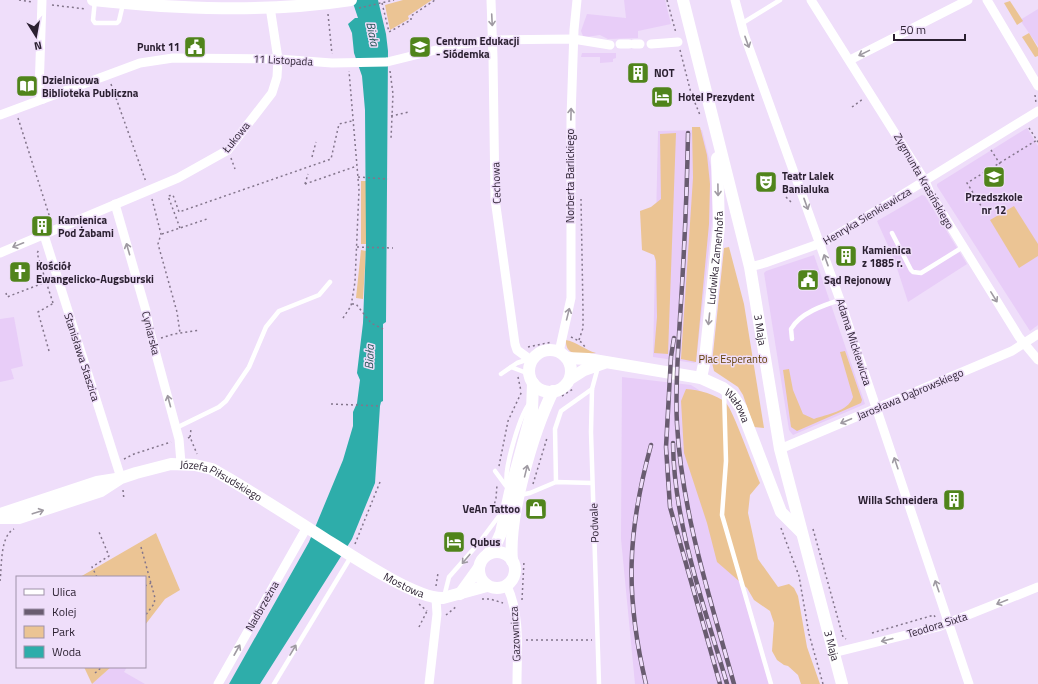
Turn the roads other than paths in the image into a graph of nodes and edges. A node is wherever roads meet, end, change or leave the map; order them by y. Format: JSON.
{"nodes":[{"id":1,"x":42,"y":0,"type":"edge"},
{"id":2,"x":94,"y":0,"type":"edge"},
{"id":3,"x":490,"y":0,"type":"edge"},
{"id":4,"x":577,"y":0,"type":"edge"},
{"id":5,"x":684,"y":0,"type":"edge"},
{"id":6,"x":780,"y":0,"type":"edge"},
{"id":7,"x":811,"y":0,"type":"edge"},
{"id":8,"x":968,"y":0,"type":"edge"},
{"id":9,"x":987,"y":0,"type":"edge"},
{"id":10,"x":123,"y":2,"type":"edge"},
{"id":11,"x":739,"y":2,"type":"edge"},
{"id":12,"x":351,"y":3,"type":"edge"},
{"id":13,"x":220,"y":4,"type":"edge"},
{"id":14,"x":270,"y":7,"type":"junction"},
{"id":15,"x":741,"y":24,"type":"junction"},
{"id":16,"x":573,"y":39,"type":"junction"},
{"id":17,"x":493,"y":40,"type":"junction"},
{"id":18,"x":678,"y":42,"type":"road end"},
{"id":19,"x":278,"y":59,"type":"junction"},
{"id":20,"x":850,"y":60,"type":"junction"},
{"id":21,"x":1035,"y":88,"type":"edge"},
{"id":22,"x":43,"y":100,"type":"junction"},
{"id":23,"x":1036,"y":108,"type":"edge"},
{"id":24,"x":0,"y":115,"type":"edge"},
{"id":25,"x":717,"y":137,"type":"junction"},
{"id":26,"x":925,"y":181,"type":"junction"},
{"id":27,"x":115,"y":204,"type":"junction"},
{"id":28,"x":892,"y":233,"type":"dead end"},
{"id":29,"x":44,"y":235,"type":"junction"},
{"id":30,"x":820,"y":244,"type":"junction"},
{"id":31,"x":963,"y":247,"type":"junction"},
{"id":32,"x":0,"y":253,"type":"edge"},
{"id":33,"x":750,"y":266,"type":"junction"},
{"id":34,"x":330,"y":282,"type":"dead end"},
{"id":35,"x":840,"y":300,"type":"junction"},
{"id":36,"x":1038,"y":334,"type":"edge"},
{"id":37,"x":792,"y":339,"type":"dead end"},
{"id":38,"x":1025,"y":343,"type":"junction"},
{"id":39,"x":563,"y":355,"type":"junction"},
{"id":40,"x":531,"y":357,"type":"junction"},
{"id":41,"x":1038,"y":360,"type":"edge"},
{"id":42,"x":602,"y":363,"type":"junction"},
{"id":43,"x":512,"y":367,"type":"junction"},
{"id":44,"x":501,"y":374,"type":"dead end"},
{"id":45,"x":701,"y":378,"type":"junction"},
{"id":46,"x":570,"y":379,"type":"junction"},
{"id":47,"x":532,"y":380,"type":"junction"},
{"id":48,"x":723,"y":388,"type":"junction"},
{"id":49,"x":592,"y":389,"type":"junction"},
{"id":50,"x":553,"y":391,"type":"junction"},
{"id":51,"x":877,"y":409,"type":"junction"},
{"id":52,"x":176,"y":428,"type":"junction"},
{"id":53,"x":780,"y":449,"type":"junction"},
{"id":54,"x":182,"y":463,"type":"junction"},
{"id":55,"x":495,"y":471,"type":"dead end"},
{"id":56,"x":556,"y":482,"type":"junction"},
{"id":57,"x":592,"y":483,"type":"junction"},
{"id":58,"x":122,"y":484,"type":"junction"},
{"id":59,"x":517,"y":491,"type":"junction"},
{"id":60,"x":506,"y":506,"type":"junction"},
{"id":61,"x":0,"y":514,"type":"edge"},
{"id":62,"x":0,"y":518,"type":"edge"},
{"id":63,"x":310,"y":529,"type":"junction"},
{"id":64,"x":801,"y":532,"type":"junction"},
{"id":65,"x":353,"y":552,"type":"junction"},
{"id":66,"x":488,"y":554,"type":"junction"},
{"id":67,"x":512,"y":561,"type":"junction"},
{"id":68,"x":478,"y":569,"type":"junction"},
{"id":69,"x":486,"y":586,"type":"junction"},
{"id":70,"x":507,"y":586,"type":"junction"},
{"id":71,"x":1038,"y":587,"type":"edge"},
{"id":72,"x":460,"y":594,"type":"junction"},
{"id":73,"x":440,"y":599,"type":"junction"},
{"id":74,"x":949,"y":623,"type":"junction"},
{"id":75,"x":834,"y":653,"type":"junction"},
{"id":76,"x":218,"y":684,"type":"edge"},
{"id":77,"x":274,"y":684,"type":"edge"},
{"id":78,"x":429,"y":684,"type":"edge"},
{"id":79,"x":517,"y":684,"type":"edge"},
{"id":80,"x":599,"y":684,"type":"edge"},
{"id":81,"x":770,"y":684,"type":"edge"},
{"id":82,"x":842,"y":684,"type":"edge"},
{"id":83,"x":969,"y":684,"type":"edge"}],
"edges":[{"from":1,"to":22,"type":"street"},
{"from":2,"to":10,"type":"street"},
{"from":2,"to":10,"type":"lane"},
{"from":3,"to":17,"type":"street","name":"Cechowa","one_way":true},
{"from":4,"to":16,"type":"street","name":"Norberta Barlickiego"},
{"from":5,"to":25,"type":"street","name":"3 Maja"},
{"from":6,"to":15,"type":"lane"},
{"from":7,"to":20,"type":"street","name":"Zygmunta Krasińskiego"},
{"from":8,"to":20,"type":"street","one_way":true},
{"from":9,"to":21,"type":"street"},
{"from":10,"to":13,"type":"street"},
{"from":11,"to":15,"type":"street","name":"Adama Mickiewicza"},
{"from":12,"to":14,"type":"street"},
{"from":13,"to":14,"type":"street"},
{"from":14,"to":19,"type":"street","name":"Łukowa"},
{"from":15,"to":30,"type":"street","name":"Adama Mickiewicza","one_way":true},
{"from":16,"to":17,"type":"street","name":"11 Listopada"},
{"from":16,"to":18,"type":"street","name":"11 Listopada"},
{"from":39,"to":16,"type":"street","name":"Norberta Barlickiego","one_way":true},
{"from":17,"to":19,"type":"street","name":"11 Listopada"},
{"from":17,"to":40,"type":"street","name":"Cechowa"},
{"from":19,"to":22,"type":"street","name":"11 Listopada"},
{"from":19,"to":27,"type":"street","name":"Łukowa"},
{"from":20,"to":26,"type":"street","name":"Zygmunta Krasińskiego"},
{"from":22,"to":24,"type":"street","name":"11 Listopada"},
{"from":23,"to":26,"type":"street","name":"Henryka Sienkiewicza"},
{"from":25,"to":33,"type":"street","name":"3 Maja"},
{"from":25,"to":45,"type":"street","name":"Ludwika Zamenhofa","one_way":true},
{"from":26,"to":30,"type":"street","name":"Henryka Sienkiewicza"},
{"from":26,"to":31,"type":"street","name":"Zygmunta Krasińskiego"},
{"from":27,"to":29,"type":"street","name":"Łukowa"},
{"from":52,"to":27,"type":"street","name":"Cyniarska","one_way":true},
{"from":28,"to":31,"type":"lane"},
{"from":29,"to":32,"type":"street","name":"Łukowa","one_way":true},
{"from":29,"to":58,"type":"street","name":"Stanisława Staszica"},
{"from":30,"to":33,"type":"street","name":"Henryka Sienkiewicza"},
{"from":35,"to":30,"type":"street","name":"Adama Mickiewicza","one_way":true},
{"from":31,"to":38,"type":"street","name":"Zygmunta Krasińskiego","one_way":true},
{"from":33,"to":53,"type":"street","name":"3 Maja"},
{"from":34,"to":52,"type":"lane"},
{"from":35,"to":37,"type":"lane"},
{"from":35,"to":51,"type":"street","name":"Adama Mickiewicza"},
{"from":36,"to":38,"type":"street","name":"Jarosława Dąbrowskiego"},
{"from":38,"to":41,"type":"street","name":"Zygmunta Krasińskiego"},
{"from":38,"to":51,"type":"street","name":"Jarosława Dąbrowskiego"},
{"from":39,"to":40,"type":"street"},
{"from":39,"to":42,"type":"street","name":"Wałowa"},
{"from":39,"to":46,"type":"street"},
{"from":40,"to":43,"type":"lane"},
{"from":40,"to":47,"type":"street"},
{"from":42,"to":45,"type":"street","name":"Wałowa"},
{"from":42,"to":46,"type":"street"},
{"from":42,"to":49,"type":"lane","name":"Podwale"},
{"from":43,"to":44,"type":"lane"},
{"from":43,"to":47,"type":"lane"},
{"from":45,"to":48,"type":"street","name":"Wałowa"},
{"from":46,"to":50,"type":"street"},
{"from":47,"to":50,"type":"street"},
{"from":47,"to":59,"type":"street"},
{"from":48,"to":64,"type":"street","name":"Wałowa"},
{"from":48,"to":81,"type":"lane"},
{"from":49,"to":56,"type":"lane"},
{"from":49,"to":57,"type":"lane","name":"Podwale"},
{"from":59,"to":50,"type":"street","one_way":true},
{"from":51,"to":53,"type":"street","name":"Jarosława Dąbrowskiego","one_way":true},
{"from":74,"to":51,"type":"street","name":"Adama Mickiewicza","one_way":true},
{"from":52,"to":54,"type":"street","name":"Cyniarska"},
{"from":53,"to":64,"type":"street","name":"3 Maja"},
{"from":54,"to":58,"type":"street","name":"Józefa Piłsudskiego"},
{"from":54,"to":63,"type":"street","name":"Józefa Piłsudskiego"},
{"from":55,"to":59,"type":"lane"},
{"from":56,"to":57,"type":"lane"},
{"from":56,"to":59,"type":"lane"},
{"from":57,"to":80,"type":"lane","name":"Podwale"},
{"from":58,"to":61,"type":"street","name":"Józefa Piłsudskiego"},
{"from":62,"to":58,"type":"street","name":"Józefa Piłsudskiego","one_way":true},
{"from":59,"to":60,"type":"street"},
{"from":59,"to":67,"type":"street"},
{"from":60,"to":66,"type":"street"},
{"from":60,"to":73,"type":"lane","one_way":true},
{"from":63,"to":65,"type":"street","name":"Józefa Piłsudskiego"},
{"from":76,"to":63,"type":"street","name":"Nadbrzeżna","one_way":true},
{"from":64,"to":75,"type":"street","name":"3 Maja"},
{"from":65,"to":73,"type":"street","name":"Mostowa"},
{"from":77,"to":65,"type":"lane","one_way":true},
{"from":66,"to":67,"type":"street"},
{"from":66,"to":68,"type":"street"},
{"from":67,"to":70,"type":"street"},
{"from":68,"to":69,"type":"street"},
{"from":68,"to":72,"type":"street"},
{"from":69,"to":70,"type":"street"},
{"from":69,"to":72,"type":"street"},
{"from":70,"to":79,"type":"street","name":"Gazownicza"},
{"from":71,"to":74,"type":"street","name":"Teodora Sixta","one_way":true},
{"from":72,"to":73,"type":"street"},
{"from":73,"to":78,"type":"street"},
{"from":74,"to":75,"type":"street","name":"Teodora Sixta","one_way":true},
{"from":74,"to":83,"type":"street","name":"Adama Mickiewicza"},
{"from":75,"to":82,"type":"street","name":"3 Maja"}]}
